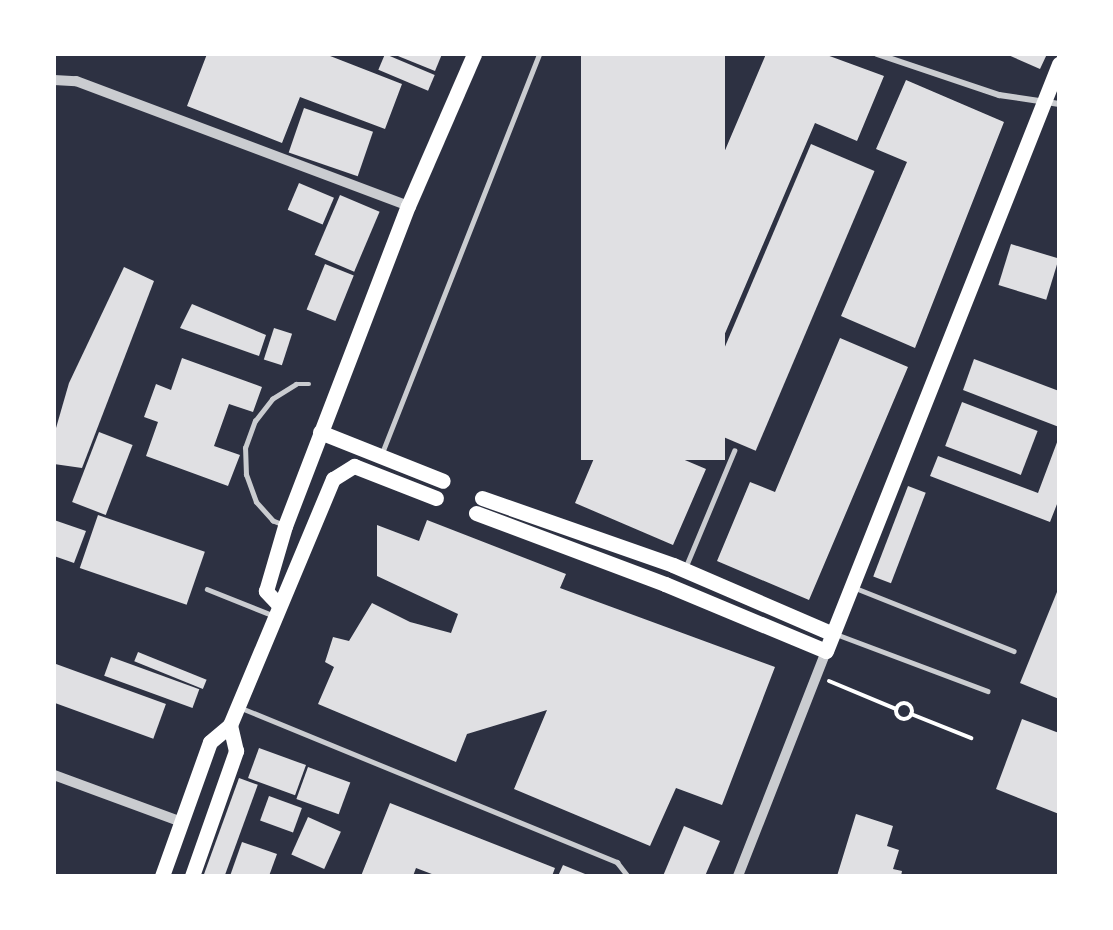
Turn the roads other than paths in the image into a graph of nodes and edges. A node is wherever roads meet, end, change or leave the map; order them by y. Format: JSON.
{"nodes":[{"id":1,"x":474,"y":54,"type":"edge"},
{"id":2,"x":539,"y":54,"type":"edge"},
{"id":3,"x":877,"y":54,"type":"edge"},
{"id":4,"x":1059,"y":64,"type":"edge"},
{"id":5,"x":54,"y":80,"type":"edge"},
{"id":6,"x":1052,"y":103,"type":"edge"},
{"id":7,"x":408,"y":206,"type":"junction"},
{"id":8,"x":309,"y":384,"type":"dead end"},
{"id":9,"x":320,"y":432,"type":"junction"},
{"id":10,"x":734,"y":451,"type":"dead end"},
{"id":11,"x":381,"y":456,"type":"junction"},
{"id":12,"x":443,"y":481,"type":"dead end"},
{"id":13,"x":436,"y":498,"type":"dead end"},
{"id":14,"x":482,"y":498,"type":"dead end"},
{"id":15,"x":476,"y":513,"type":"dead end"},
{"id":16,"x":285,"y":526,"type":"junction"},
{"id":17,"x":684,"y":572,"type":"junction"},
{"id":18,"x":851,"y":586,"type":"junction"},
{"id":19,"x":207,"y":589,"type":"dead end"},
{"id":20,"x":275,"y":610,"type":"junction"},
{"id":21,"x":831,"y":633,"type":"junction"},
{"id":22,"x":826,"y":651,"type":"junction"},
{"id":23,"x":1014,"y":651,"type":"dead end"},
{"id":24,"x":988,"y":692,"type":"dead end"},
{"id":25,"x":237,"y":706,"type":"junction"},
{"id":26,"x":230,"y":725,"type":"junction"},
{"id":27,"x":54,"y":775,"type":"edge"},
{"id":28,"x":182,"y":822,"type":"junction"},
{"id":29,"x":162,"y":876,"type":"edge"},
{"id":30,"x":192,"y":876,"type":"edge"},
{"id":31,"x":628,"y":876,"type":"edge"},
{"id":32,"x":738,"y":876,"type":"edge"}],
"edges":[{"from":1,"to":7,"type":"main road"},
{"from":2,"to":11,"type":"lane"},
{"from":3,"to":6,"type":"street"},
{"from":4,"to":6,"type":"main road"},
{"from":5,"to":7,"type":"street"},
{"from":6,"to":18,"type":"main road"},
{"from":7,"to":9,"type":"main road"},
{"from":8,"to":16,"type":"lane"},
{"from":9,"to":11,"type":"main road"},
{"from":9,"to":16,"type":"main road"},
{"from":10,"to":17,"type":"lane"},
{"from":11,"to":12,"type":"main road"},
{"from":13,"to":20,"type":"main road"},
{"from":14,"to":17,"type":"main road"},
{"from":15,"to":22,"type":"main road"},
{"from":16,"to":20,"type":"main road"},
{"from":17,"to":21,"type":"main road"},
{"from":18,"to":21,"type":"main road"},
{"from":18,"to":23,"type":"lane"},
{"from":19,"to":20,"type":"lane"},
{"from":20,"to":25,"type":"main road"},
{"from":21,"to":22,"type":"main road"},
{"from":21,"to":24,"type":"lane"},
{"from":22,"to":32,"type":"street"},
{"from":25,"to":26,"type":"main road"},
{"from":25,"to":31,"type":"lane"},
{"from":26,"to":28,"type":"main road"},
{"from":26,"to":30,"type":"main road"},
{"from":27,"to":28,"type":"street"},
{"from":28,"to":29,"type":"main road"}]}
